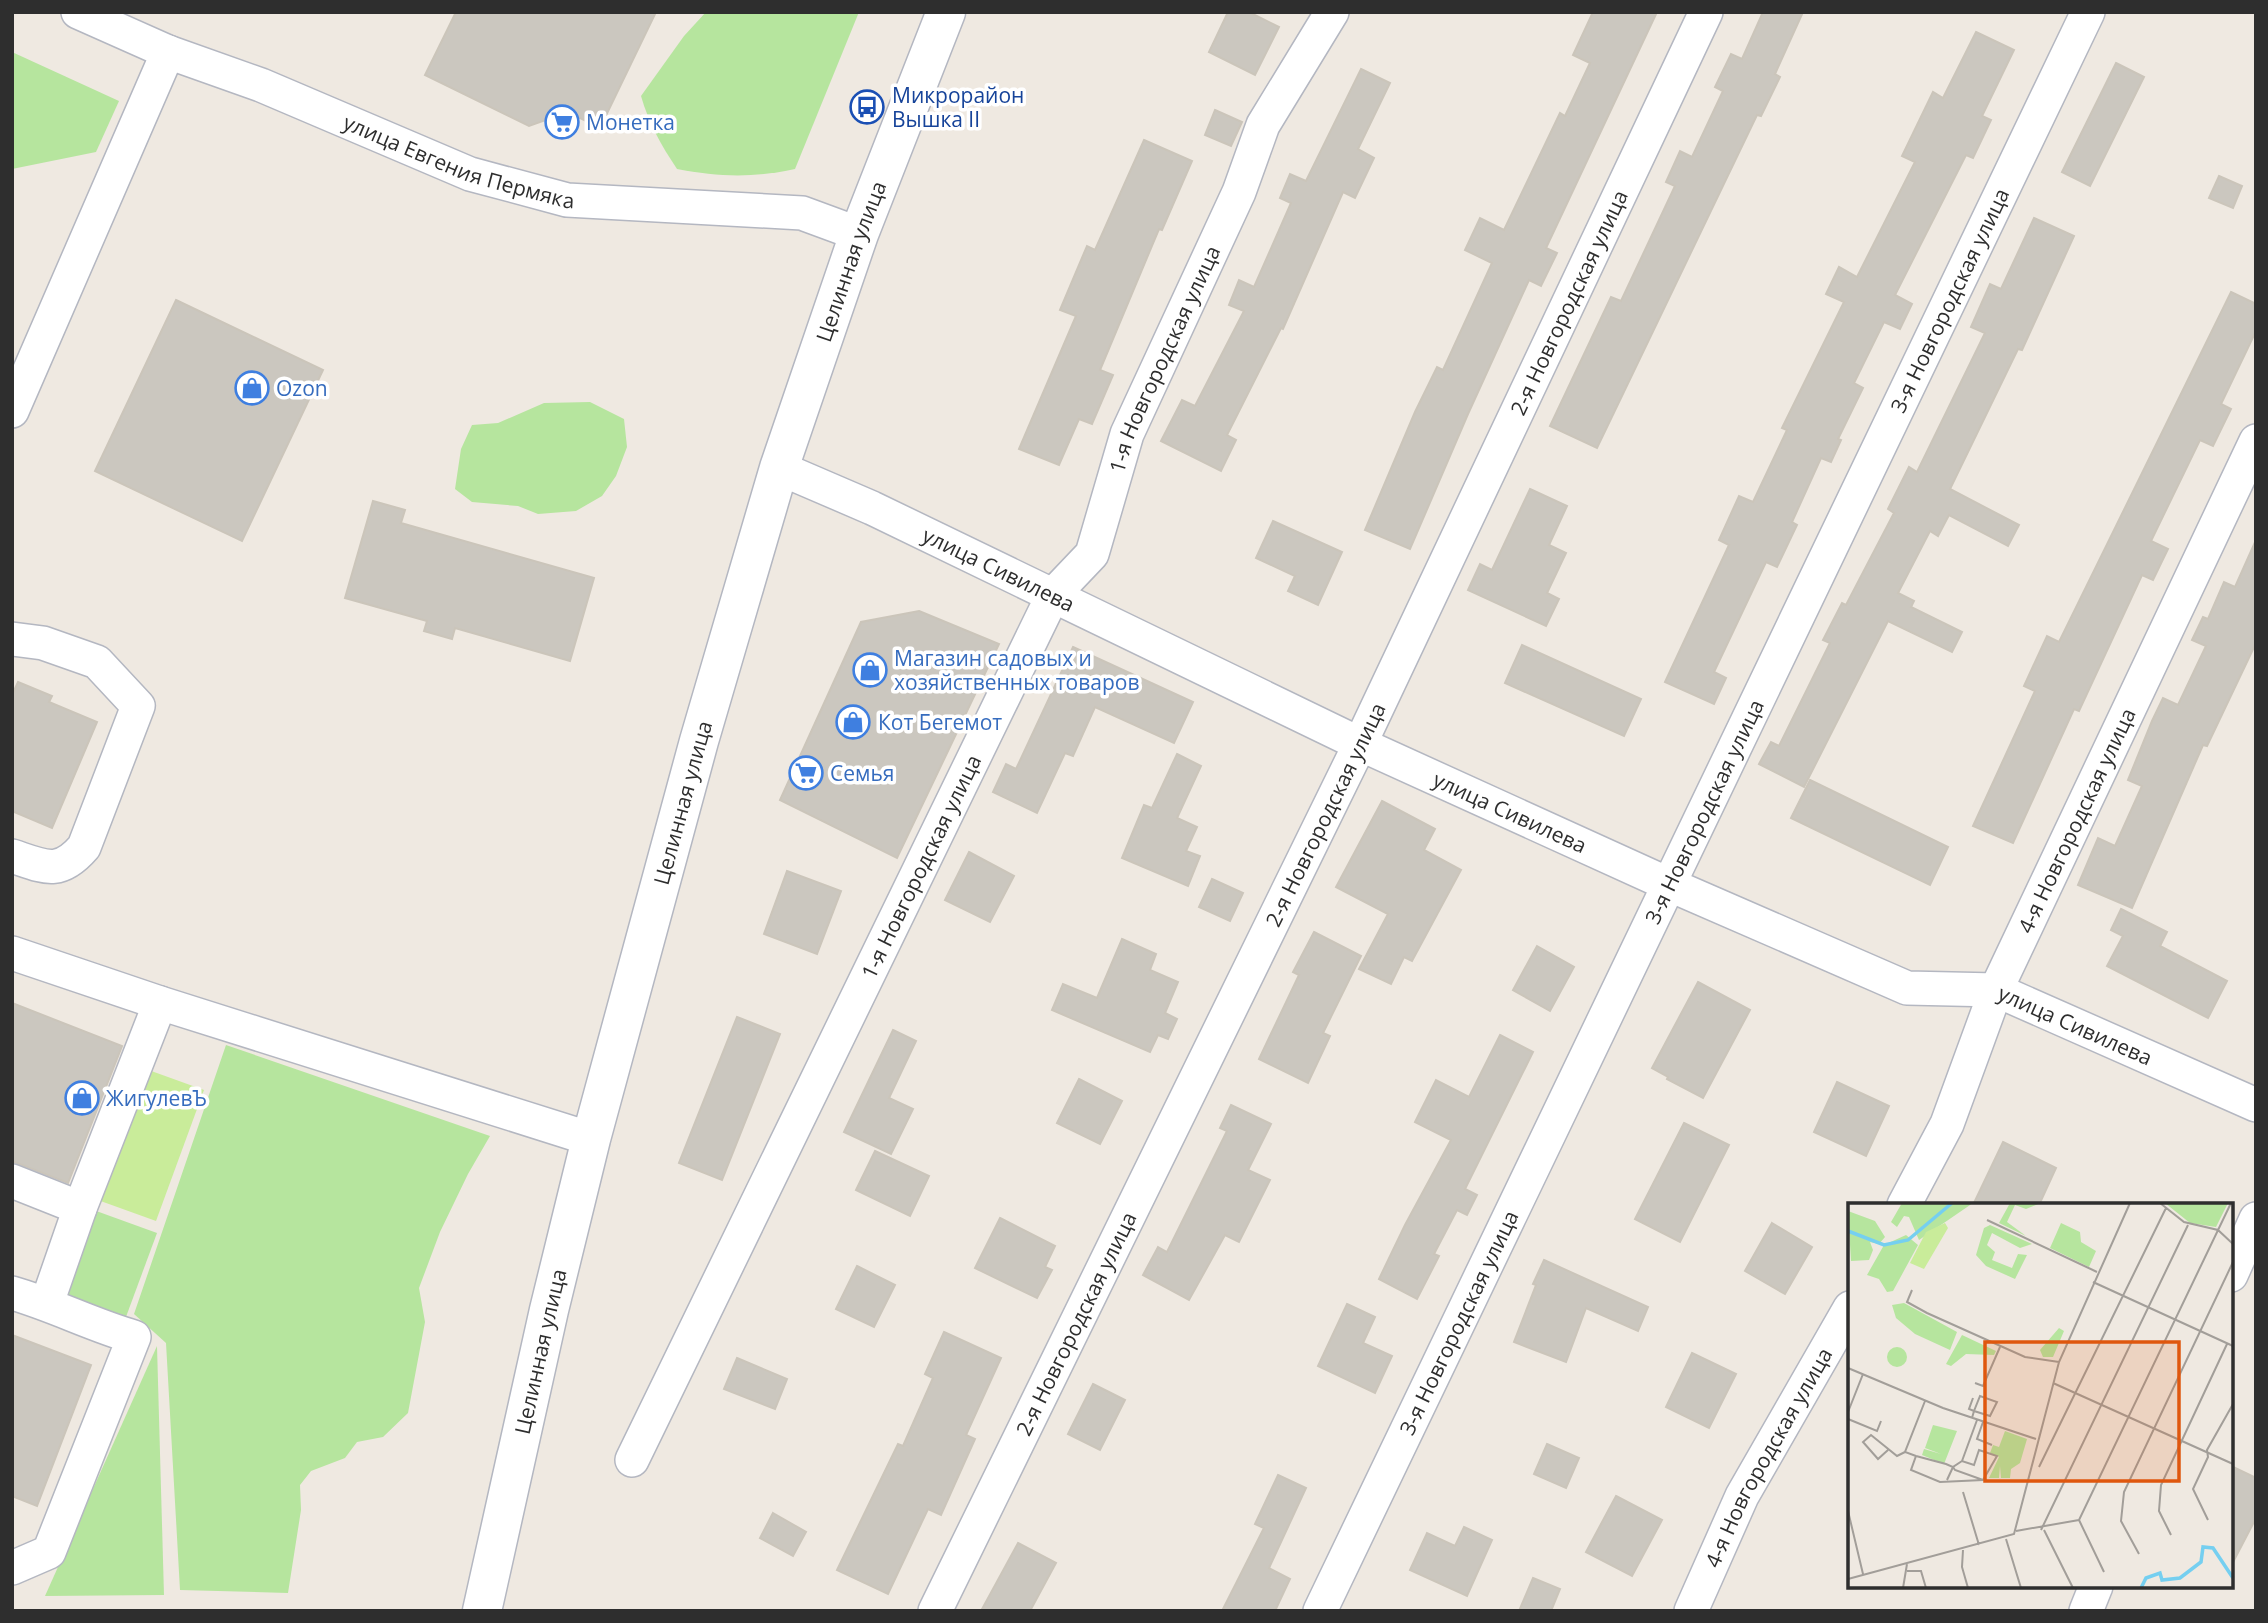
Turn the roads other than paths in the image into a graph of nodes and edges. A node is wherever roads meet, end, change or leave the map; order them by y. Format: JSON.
{"nodes":[{"id":1,"x":78,"y":12,"type":"edge"},
{"id":2,"x":946,"y":12,"type":"edge"},
{"id":3,"x":1332,"y":12,"type":"edge"},
{"id":4,"x":1706,"y":12,"type":"edge"},
{"id":5,"x":2088,"y":12,"type":"edge"},
{"id":6,"x":168,"y":52,"type":"junction"},
{"id":7,"x":859,"y":234,"type":"junction"},
{"id":8,"x":12,"y":411,"type":"edge"},
{"id":9,"x":2256,"y":441,"type":"edge"},
{"id":10,"x":779,"y":468,"type":"junction"},
{"id":11,"x":1053,"y":595,"type":"junction"},
{"id":12,"x":12,"y":639,"type":"edge"},
{"id":13,"x":1360,"y":744,"type":"junction"},
{"id":14,"x":12,"y":856,"type":"edge"},
{"id":15,"x":1668,"y":884,"type":"junction"},
{"id":16,"x":12,"y":953,"type":"edge"},
{"id":17,"x":1996,"y":990,"type":"junction"},
{"id":18,"x":160,"y":1003,"type":"junction"},
{"id":19,"x":2256,"y":1105,"type":"edge"},
{"id":20,"x":591,"y":1139,"type":"junction"},
{"id":21,"x":12,"y":1181,"type":"edge"},
{"id":22,"x":1905,"y":1203,"type":"edge"},
{"id":23,"x":80,"y":1208,"type":"junction"},
{"id":24,"x":2256,"y":1219,"type":"edge"},
{"id":25,"x":2233,"y":1271,"type":"edge"},
{"id":26,"x":12,"y":1293,"type":"edge"},
{"id":27,"x":47,"y":1303,"type":"junction"},
{"id":28,"x":1848,"y":1311,"type":"edge"},
{"id":29,"x":632,"y":1460,"type":"dead end"},
{"id":30,"x":12,"y":1568,"type":"edge"},
{"id":31,"x":2095,"y":1588,"type":"edge"},
{"id":32,"x":482,"y":1611,"type":"edge"},
{"id":33,"x":935,"y":1611,"type":"edge"},
{"id":34,"x":1320,"y":1611,"type":"edge"},
{"id":35,"x":1691,"y":1611,"type":"edge"},
{"id":36,"x":2086,"y":1611,"type":"edge"}],
"edges":[{"from":1,"to":6,"type":"street","name":"улица Евгения Пермяка"},
{"from":2,"to":7,"type":"main road","name":"Целинная улица"},
{"from":3,"to":11,"type":"street","name":"1-я Новгородская улица"},
{"from":4,"to":13,"type":"street","name":"2-я Новгородская улица"},
{"from":5,"to":15,"type":"street","name":"3-я Новгородская улица"},
{"from":6,"to":7,"type":"street","name":"улица Евгения Пермяка"},
{"from":6,"to":8,"type":"street"},
{"from":7,"to":10,"type":"main road","name":"Целинная улица"},
{"from":9,"to":17,"type":"street","name":"4-я Новгородская улица"},
{"from":10,"to":11,"type":"street","name":"улица Сивилева"},
{"from":10,"to":20,"type":"main road","name":"Целинная улица"},
{"from":11,"to":13,"type":"street","name":"улица Сивилева"},
{"from":11,"to":29,"type":"street","name":"1-я Новгородская улица"},
{"from":12,"to":14,"type":"street"},
{"from":13,"to":15,"type":"street","name":"улица Сивилева"},
{"from":13,"to":33,"type":"street","name":"2-я Новгородская улица"},
{"from":15,"to":17,"type":"street","name":"улица Сивилева"},
{"from":15,"to":34,"type":"street","name":"3-я Новгородская улица"},
{"from":16,"to":18,"type":"street"},
{"from":17,"to":19,"type":"street","name":"улица Сивилева"},
{"from":17,"to":22,"type":"street","name":"4-я Новгородская улица"},
{"from":18,"to":20,"type":"street"},
{"from":18,"to":23,"type":"street"},
{"from":20,"to":32,"type":"main road","name":"Целинная улица"},
{"from":21,"to":23,"type":"street"},
{"from":23,"to":27,"type":"street"},
{"from":24,"to":25,"type":"street"},
{"from":26,"to":27,"type":"street"},
{"from":27,"to":30,"type":"street"},
{"from":28,"to":35,"type":"street","name":"4-я Новгородская улица"},
{"from":31,"to":36,"type":"street"}]}
